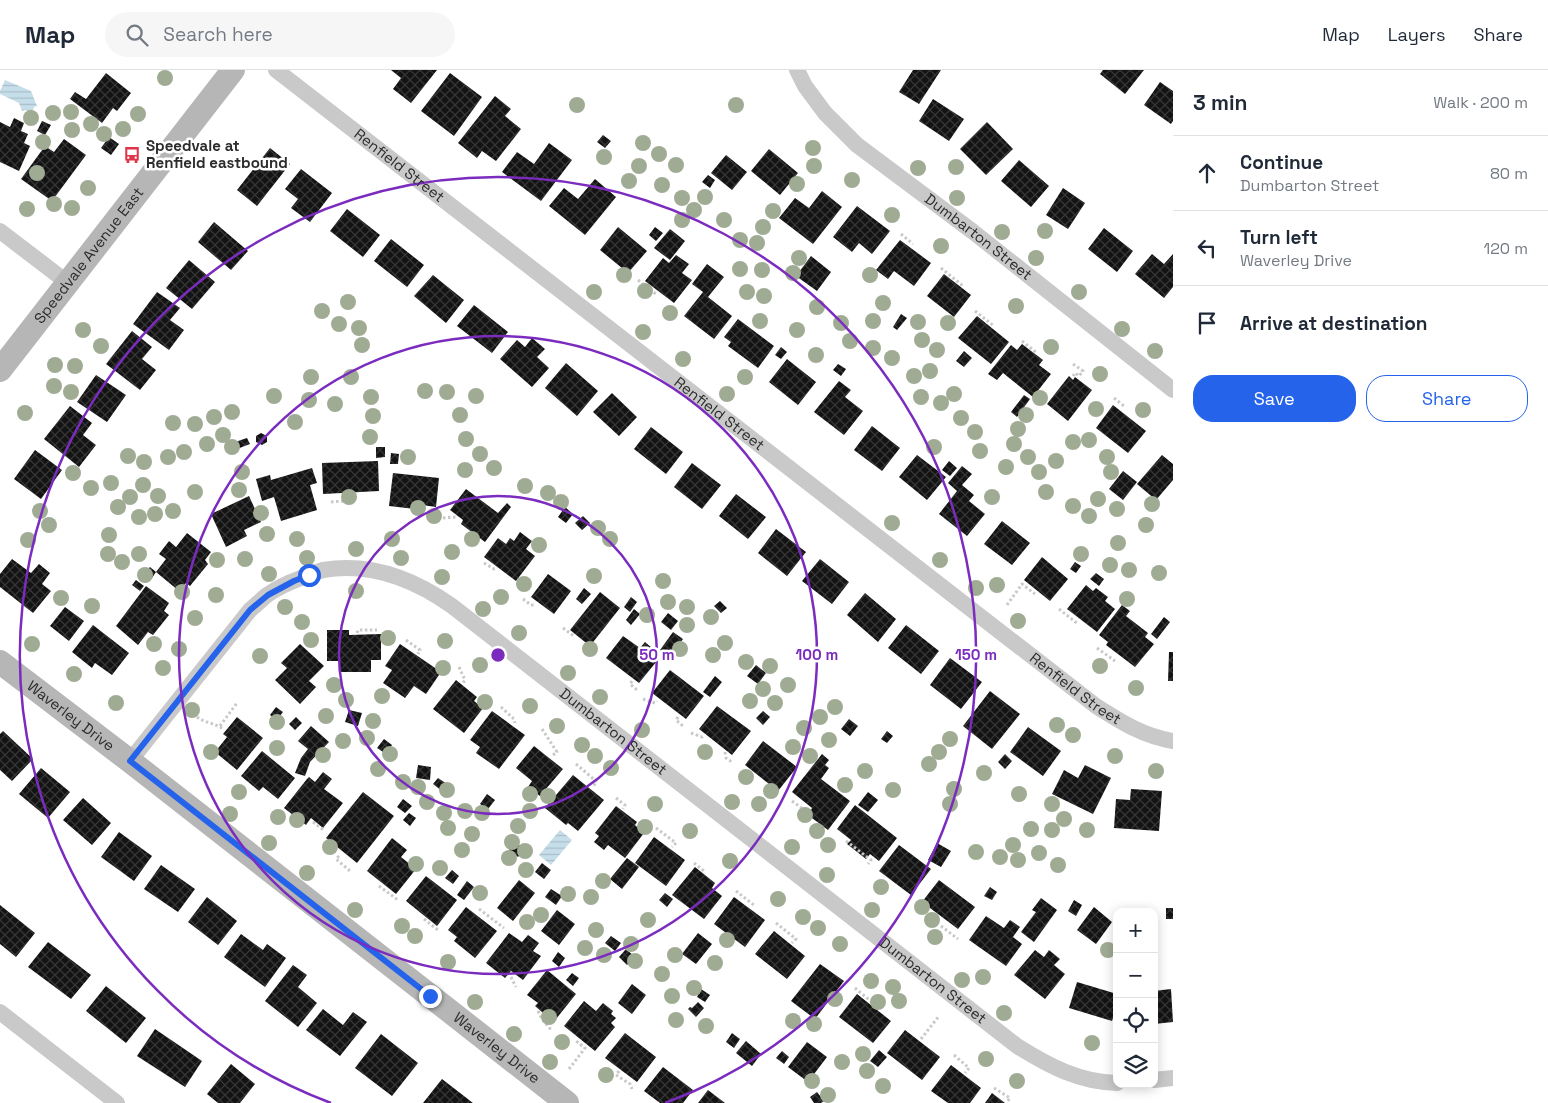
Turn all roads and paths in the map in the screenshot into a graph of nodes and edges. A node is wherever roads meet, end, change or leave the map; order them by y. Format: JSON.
{"nodes":[{"id":1,"x":233,"y":70,"type":"edge"},
{"id":2,"x":276,"y":70,"type":"edge"},
{"id":3,"x":797,"y":70,"type":"edge"},
{"id":4,"x":0,"y":230,"type":"edge"},
{"id":5,"x":900,"y":234,"type":"dead end"},
{"id":6,"x":913,"y":244,"type":"dead end"},
{"id":7,"x":941,"y":268,"type":"dead end"},
{"id":8,"x":638,"y":280,"type":"dead end"},
{"id":9,"x":68,"y":283,"type":"junction"},
{"id":10,"x":963,"y":286,"type":"dead end"},
{"id":11,"x":656,"y":294,"type":"dead end"},
{"id":12,"x":976,"y":311,"type":"dead end"},
{"id":13,"x":994,"y":326,"type":"dead end"},
{"id":14,"x":1022,"y":341,"type":"dead end"},
{"id":15,"x":1037,"y":353,"type":"dead end"},
{"id":16,"x":1073,"y":364,"type":"dead end"},
{"id":17,"x":0,"y":370,"type":"edge"},
{"id":18,"x":1073,"y":376,"type":"dead end"},
{"id":19,"x":1173,"y":390,"type":"edge"},
{"id":20,"x":1114,"y":398,"type":"dead end"},
{"id":21,"x":1124,"y":406,"type":"dead end"},
{"id":22,"x":354,"y":496,"type":"dead end"},
{"id":23,"x":331,"y":502,"type":"dead end"},
{"id":24,"x":456,"y":517,"type":"dead end"},
{"id":25,"x":443,"y":518,"type":"dead end"},
{"id":26,"x":484,"y":563,"type":"dead end"},
{"id":27,"x":497,"y":569,"type":"dead end"},
{"id":28,"x":1035,"y":594,"type":"dead end"},
{"id":29,"x":523,"y":599,"type":"dead end"},
{"id":30,"x":536,"y":605,"type":"dead end"},
{"id":31,"x":1007,"y":605,"type":"dead end"},
{"id":32,"x":1059,"y":609,"type":"dead end"},
{"id":33,"x":1078,"y":624,"type":"dead end"},
{"id":34,"x":563,"y":628,"type":"dead end"},
{"id":35,"x":377,"y":630,"type":"dead end"},
{"id":36,"x":357,"y":633,"type":"dead end"},
{"id":37,"x":575,"y":637,"type":"dead end"},
{"id":38,"x":406,"y":640,"type":"dead end"},
{"id":39,"x":1096,"y":648,"type":"dead end"},
{"id":40,"x":418,"y":654,"type":"dead end"},
{"id":41,"x":1115,"y":661,"type":"dead end"},
{"id":42,"x":0,"y":662,"type":"edge"},
{"id":43,"x":459,"y":666,"type":"dead end"},
{"id":44,"x":632,"y":681,"type":"dead end"},
{"id":45,"x":463,"y":683,"type":"dead end"},
{"id":46,"x":637,"y":690,"type":"dead end"},
{"id":47,"x":643,"y":699,"type":"dead end"},
{"id":48,"x":657,"y":701,"type":"dead end"},
{"id":49,"x":237,"y":703,"type":"dead end"},
{"id":50,"x":501,"y":708,"type":"dead end"},
{"id":51,"x":196,"y":717,"type":"dead end"},
{"id":52,"x":678,"y":717,"type":"dead end"},
{"id":53,"x":515,"y":723,"type":"dead end"},
{"id":54,"x":220,"y":726,"type":"junction"},
{"id":55,"x":683,"y":726,"type":"dead end"},
{"id":56,"x":224,"y":729,"type":"dead end"},
{"id":57,"x":542,"y":729,"type":"dead end"},
{"id":58,"x":690,"y":733,"type":"dead end"},
{"id":59,"x":704,"y":735,"type":"dead end"},
{"id":60,"x":1173,"y":741,"type":"edge"},
{"id":61,"x":724,"y":752,"type":"dead end"},
{"id":62,"x":553,"y":755,"type":"dead end"},
{"id":63,"x":130,"y":761,"type":"junction"},
{"id":64,"x":732,"y":762,"type":"dead end"},
{"id":65,"x":576,"y":764,"type":"dead end"},
{"id":66,"x":592,"y":787,"type":"dead end"},
{"id":67,"x":616,"y":798,"type":"dead end"},
{"id":68,"x":792,"y":801,"type":"dead end"},
{"id":69,"x":623,"y":808,"type":"dead end"},
{"id":70,"x":803,"y":808,"type":"dead end"},
{"id":71,"x":312,"y":822,"type":"dead end"},
{"id":72,"x":656,"y":828,"type":"dead end"},
{"id":73,"x":325,"y":831,"type":"dead end"},
{"id":74,"x":846,"y":841,"type":"dead end"},
{"id":75,"x":672,"y":847,"type":"dead end"},
{"id":76,"x":339,"y":856,"type":"dead end"},
{"id":77,"x":694,"y":863,"type":"dead end"},
{"id":78,"x":868,"y":864,"type":"dead end"},
{"id":79,"x":350,"y":871,"type":"dead end"},
{"id":80,"x":704,"y":871,"type":"dead end"},
{"id":81,"x":379,"y":886,"type":"dead end"},
{"id":82,"x":736,"y":891,"type":"dead end"},
{"id":83,"x":398,"y":900,"type":"dead end"},
{"id":84,"x":755,"y":906,"type":"dead end"},
{"id":85,"x":479,"y":909,"type":"dead end"},
{"id":86,"x":424,"y":919,"type":"dead end"},
{"id":87,"x":776,"y":922,"type":"dead end"},
{"id":88,"x":941,"y":926,"type":"dead end"},
{"id":89,"x":504,"y":928,"type":"dead end"},
{"id":90,"x":438,"y":930,"type":"dead end"},
{"id":91,"x":958,"y":939,"type":"dead end"},
{"id":92,"x":792,"y":943,"type":"dead end"},
{"id":93,"x":512,"y":977,"type":"dead end"},
{"id":94,"x":516,"y":987,"type":"dead end"},
{"id":95,"x":855,"y":988,"type":"dead end"},
{"id":96,"x":873,"y":1003,"type":"dead end"},
{"id":97,"x":538,"y":1011,"type":"dead end"},
{"id":98,"x":0,"y":1012,"type":"edge"},
{"id":99,"x":939,"y":1016,"type":"dead end"},
{"id":100,"x":552,"y":1031,"type":"dead end"},
{"id":101,"x":921,"y":1039,"type":"dead end"},
{"id":102,"x":576,"y":1041,"type":"dead end"},
{"id":103,"x":954,"y":1055,"type":"dead end"},
{"id":104,"x":569,"y":1069,"type":"dead end"},
{"id":105,"x":619,"y":1071,"type":"dead end"},
{"id":106,"x":965,"y":1073,"type":"dead end"},
{"id":107,"x":1173,"y":1078,"type":"edge"},
{"id":108,"x":1158,"y":1080,"type":"edge"},
{"id":109,"x":1113,"y":1084,"type":"edge"},
{"id":110,"x":994,"y":1088,"type":"dead end"},
{"id":111,"x":632,"y":1089,"type":"dead end"},
{"id":112,"x":1007,"y":1102,"type":"edge"},
{"id":113,"x":117,"y":1103,"type":"edge"},
{"id":114,"x":567,"y":1103,"type":"edge"}],
"edges":[{"from":1,"to":9,"type":"street","name":"Speedvale Avenue East"},
{"from":2,"to":60,"type":"street","name":"Renfield Street"},
{"from":3,"to":19,"type":"street","name":"Dumbarton Street"},
{"from":4,"to":9,"type":"street"},
{"from":5,"to":6,"type":"path"},
{"from":7,"to":10,"type":"path"},
{"from":8,"to":11,"type":"path"},
{"from":9,"to":17,"type":"street","name":"Speedvale Avenue East"},
{"from":12,"to":13,"type":"path"},
{"from":14,"to":15,"type":"path"},
{"from":16,"to":18,"type":"path"},
{"from":20,"to":21,"type":"path"},
{"from":22,"to":23,"type":"path"},
{"from":24,"to":25,"type":"path"},
{"from":26,"to":27,"type":"path"},
{"from":28,"to":31,"type":"path"},
{"from":29,"to":30,"type":"path"},
{"from":32,"to":33,"type":"path"},
{"from":34,"to":37,"type":"path"},
{"from":35,"to":36,"type":"path"},
{"from":38,"to":40,"type":"path"},
{"from":39,"to":41,"type":"path"},
{"from":42,"to":63,"type":"street","name":"Waverley Drive"},
{"from":43,"to":45,"type":"path"},
{"from":44,"to":46,"type":"path"},
{"from":47,"to":48,"type":"path"},
{"from":49,"to":54,"type":"path"},
{"from":50,"to":53,"type":"path"},
{"from":51,"to":54,"type":"path"},
{"from":52,"to":55,"type":"path"},
{"from":54,"to":56,"type":"path"},
{"from":57,"to":62,"type":"path"},
{"from":58,"to":59,"type":"path"},
{"from":61,"to":64,"type":"path"},
{"from":63,"to":109,"type":"street","name":"Dumbarton Street"},
{"from":63,"to":114,"type":"street","name":"Waverley Drive"},
{"from":65,"to":66,"type":"path"},
{"from":67,"to":69,"type":"path"},
{"from":68,"to":70,"type":"path"},
{"from":71,"to":73,"type":"path"},
{"from":72,"to":75,"type":"path"},
{"from":74,"to":78,"type":"path"},
{"from":76,"to":79,"type":"path"},
{"from":77,"to":80,"type":"path"},
{"from":81,"to":83,"type":"path"},
{"from":82,"to":84,"type":"path"},
{"from":85,"to":89,"type":"path"},
{"from":86,"to":90,"type":"path"},
{"from":87,"to":92,"type":"path"},
{"from":88,"to":91,"type":"path"},
{"from":93,"to":94,"type":"path"},
{"from":95,"to":96,"type":"path"},
{"from":97,"to":100,"type":"path"},
{"from":98,"to":113,"type":"street"},
{"from":99,"to":101,"type":"path"},
{"from":102,"to":104,"type":"path"},
{"from":103,"to":106,"type":"path"},
{"from":105,"to":111,"type":"path"},
{"from":107,"to":108,"type":"street"},
{"from":110,"to":112,"type":"path"}]}
